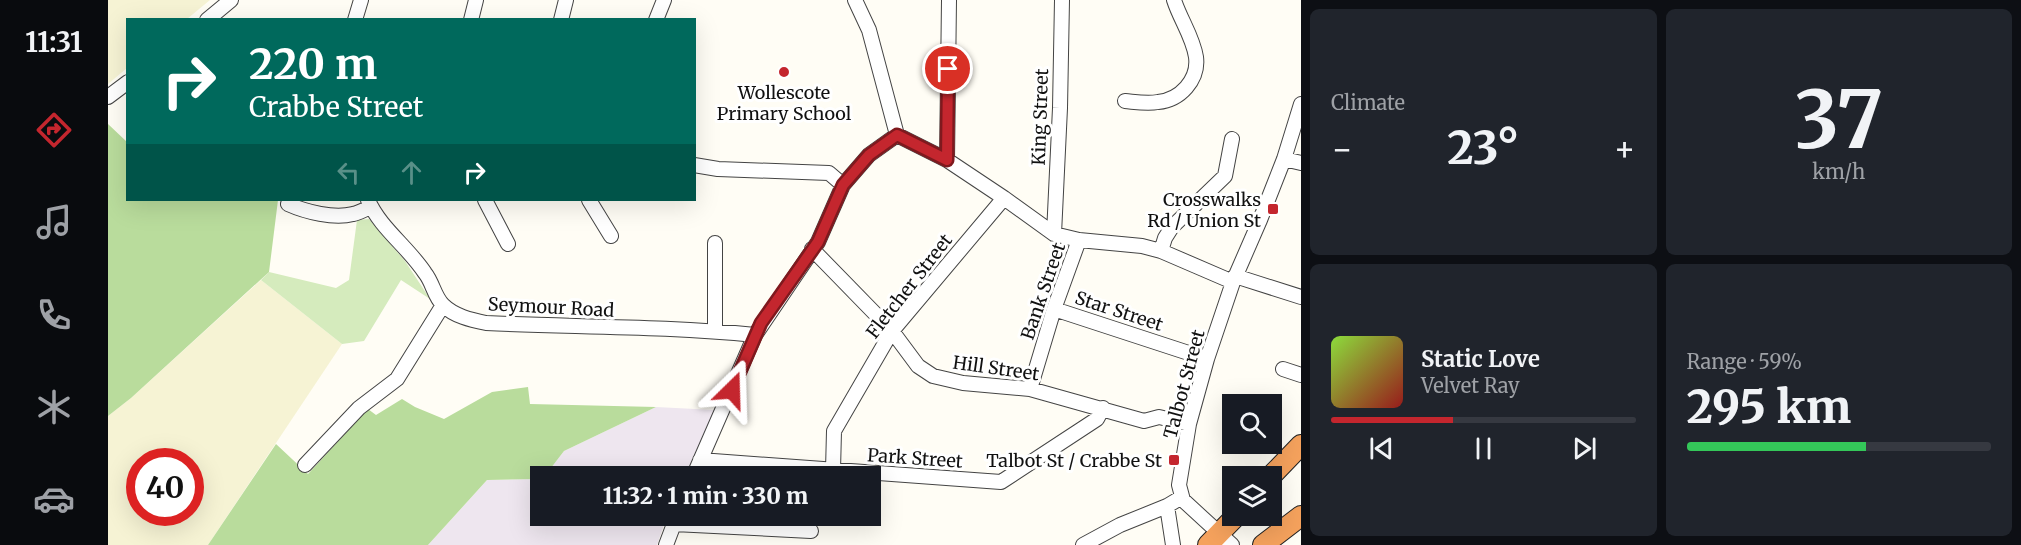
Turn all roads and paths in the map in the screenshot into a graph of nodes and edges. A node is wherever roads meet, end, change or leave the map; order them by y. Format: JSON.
{"nodes":[{"id":1,"x":231,"y":0,"type":"edge"},
{"id":2,"x":361,"y":0,"type":"edge"},
{"id":3,"x":476,"y":0,"type":"edge"},
{"id":4,"x":566,"y":0,"type":"edge"},
{"id":5,"x":664,"y":0,"type":"edge"},
{"id":6,"x":855,"y":0,"type":"edge"},
{"id":7,"x":949,"y":0,"type":"edge"},
{"id":8,"x":1062,"y":0,"type":"edge"},
{"id":9,"x":1174,"y":0,"type":"edge"},
{"id":10,"x":209,"y":18,"type":"edge"},
{"id":11,"x":356,"y":18,"type":"edge"},
{"id":12,"x":472,"y":18,"type":"edge"},
{"id":13,"x":562,"y":18,"type":"edge"},
{"id":14,"x":657,"y":18,"type":"edge"},
{"id":15,"x":126,"y":84,"type":"edge"},
{"id":16,"x":108,"y":97,"type":"edge"},
{"id":17,"x":1125,"y":101,"type":"dead end"},
{"id":18,"x":1301,"y":104,"type":"edge"},
{"id":19,"x":897,"y":135,"type":"junction"},
{"id":20,"x":1232,"y":139,"type":"dead end"},
{"id":21,"x":1284,"y":159,"type":"junction"},
{"id":22,"x":947,"y":160,"type":"junction"},
{"id":23,"x":1301,"y":163,"type":"edge"},
{"id":24,"x":696,"y":165,"type":"edge"},
{"id":25,"x":843,"y":185,"type":"junction"},
{"id":26,"x":1004,"y":198,"type":"junction"},
{"id":27,"x":486,"y":201,"type":"edge"},
{"id":28,"x":590,"y":201,"type":"edge"},
{"id":29,"x":369,"y":203,"type":"edge"},
{"id":30,"x":292,"y":210,"type":"dead end"},
{"id":31,"x":1054,"y":234,"type":"junction"},
{"id":32,"x":508,"y":235,"type":"dead end"},
{"id":33,"x":611,"y":236,"type":"dead end"},
{"id":34,"x":1079,"y":240,"type":"junction"},
{"id":35,"x":715,"y":243,"type":"dead end"},
{"id":36,"x":812,"y":249,"type":"junction"},
{"id":37,"x":1161,"y":251,"type":"junction"},
{"id":38,"x":1234,"y":279,"type":"junction"},
{"id":39,"x":1301,"y":297,"type":"edge"},
{"id":40,"x":443,"y":305,"type":"junction"},
{"id":41,"x":1054,"y":309,"type":"junction"},
{"id":42,"x":715,"y":331,"type":"junction"},
{"id":43,"x":892,"y":331,"type":"junction"},
{"id":44,"x":755,"y":335,"type":"junction"},
{"id":45,"x":1207,"y":359,"type":"junction"},
{"id":46,"x":1282,"y":369,"type":"dead end"},
{"id":47,"x":1301,"y":375,"type":"edge"},
{"id":48,"x":1030,"y":389,"type":"junction"},
{"id":49,"x":1104,"y":408,"type":"junction"},
{"id":50,"x":1189,"y":424,"type":"junction"},
{"id":51,"x":1301,"y":445,"type":"edge"},
{"id":52,"x":700,"y":460,"type":"junction"},
{"id":53,"x":305,"y":465,"type":"dead end"},
{"id":54,"x":698,"y":466,"type":"edge"},
{"id":55,"x":780,"y":466,"type":"edge"},
{"id":56,"x":833,"y":466,"type":"edge"},
{"id":57,"x":1281,"y":466,"type":"edge"},
{"id":58,"x":881,"y":473,"type":"edge"},
{"id":59,"x":1182,"y":497,"type":"junction"},
{"id":60,"x":1167,"y":506,"type":"junction"},
{"id":61,"x":1301,"y":516,"type":"edge"},
{"id":62,"x":674,"y":526,"type":"edge"},
{"id":63,"x":750,"y":526,"type":"edge"},
{"id":64,"x":1230,"y":526,"type":"edge"},
{"id":65,"x":811,"y":531,"type":"dead end"},
{"id":66,"x":1220,"y":541,"type":"edge"},
{"id":67,"x":666,"y":545,"type":"edge"},
{"id":68,"x":1083,"y":545,"type":"edge"},
{"id":69,"x":1173,"y":545,"type":"edge"},
{"id":70,"x":1263,"y":545,"type":"edge"}],
"edges":[{"from":1,"to":10,"type":"street"},
{"from":2,"to":11,"type":"street"},
{"from":3,"to":12,"type":"street"},
{"from":4,"to":13,"type":"street"},
{"from":5,"to":14,"type":"street"},
{"from":6,"to":19,"type":"street"},
{"from":7,"to":22,"type":"street"},
{"from":8,"to":31,"type":"street","name":"King Street"},
{"from":9,"to":17,"type":"street"},
{"from":15,"to":16,"type":"street"},
{"from":18,"to":21,"type":"street","name":"Talbot Street"},
{"from":19,"to":22,"type":"street"},
{"from":19,"to":25,"type":"street"},
{"from":20,"to":37,"type":"street"},
{"from":21,"to":23,"type":"street"},
{"from":21,"to":38,"type":"street","name":"Talbot Street"},
{"from":22,"to":26,"type":"street"},
{"from":24,"to":25,"type":"street"},
{"from":25,"to":36,"type":"street"},
{"from":26,"to":31,"type":"street"},
{"from":26,"to":43,"type":"street","name":"Fletcher Street"},
{"from":27,"to":32,"type":"street"},
{"from":28,"to":33,"type":"street"},
{"from":29,"to":30,"type":"street"},
{"from":29,"to":40,"type":"street"},
{"from":31,"to":34,"type":"street"},
{"from":34,"to":37,"type":"street"},
{"from":34,"to":41,"type":"street","name":"Bank Street"},
{"from":35,"to":42,"type":"street"},
{"from":36,"to":43,"type":"street","name":"Hill Street"},
{"from":36,"to":44,"type":"street"},
{"from":37,"to":38,"type":"street"},
{"from":38,"to":39,"type":"street"},
{"from":38,"to":45,"type":"street","name":"Talbot Street"},
{"from":40,"to":42,"type":"street","name":"Seymour Road"},
{"from":40,"to":53,"type":"street"},
{"from":41,"to":45,"type":"street","name":"Star Street"},
{"from":41,"to":48,"type":"street","name":"Bank Street"},
{"from":42,"to":44,"type":"street","name":"Seymour Road"},
{"from":43,"to":48,"type":"street","name":"Hill Street"},
{"from":43,"to":56,"type":"street","name":"Fletcher Street"},
{"from":44,"to":52,"type":"street"},
{"from":45,"to":50,"type":"street","name":"Talbot Street"},
{"from":46,"to":47,"type":"street"},
{"from":48,"to":49,"type":"street","name":"Hill Street"},
{"from":49,"to":50,"type":"street","name":"Hill Street"},
{"from":49,"to":58,"type":"street","name":"Park Street"},
{"from":50,"to":59,"type":"street","name":"Talbot Street"},
{"from":51,"to":57,"type":"highway"},
{"from":52,"to":54,"type":"street"},
{"from":52,"to":55,"type":"street","name":"Park Street"},
{"from":59,"to":60,"type":"street"},
{"from":59,"to":66,"type":"street"},
{"from":60,"to":68,"type":"street"},
{"from":60,"to":69,"type":"street"},
{"from":61,"to":70,"type":"highway"},
{"from":62,"to":67,"type":"street"},
{"from":63,"to":65,"type":"street"},
{"from":64,"to":66,"type":"highway"}]}
